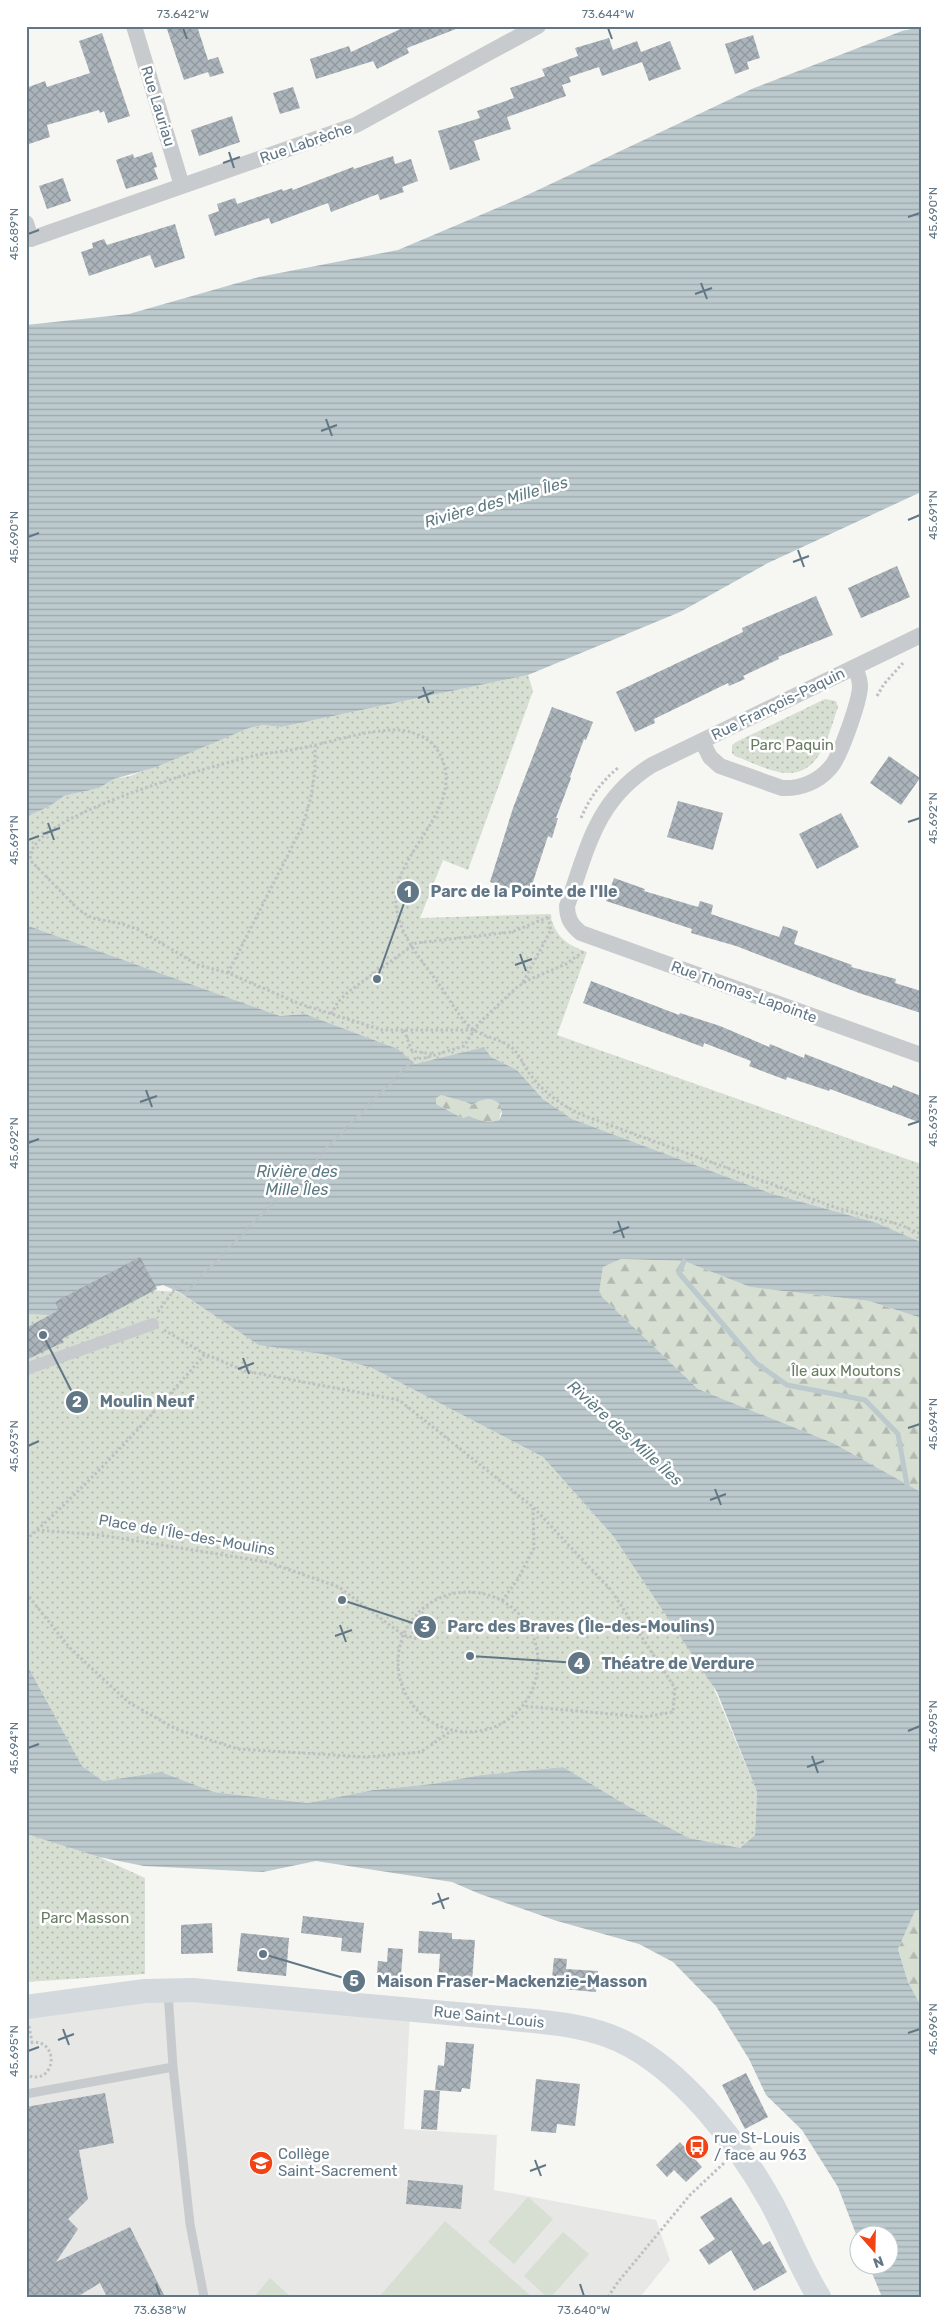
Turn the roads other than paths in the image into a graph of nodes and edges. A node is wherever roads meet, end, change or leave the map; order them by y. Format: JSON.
{"nodes":[{"id":1,"x":134,"y":26,"type":"edge"},
{"id":2,"x":538,"y":26,"type":"edge"},
{"id":3,"x":182,"y":186,"type":"junction"},
{"id":4,"x":26,"y":223,"type":"edge"},
{"id":5,"x":921,"y":635,"type":"edge"},
{"id":6,"x":855,"y":667,"type":"junction"},
{"id":7,"x":702,"y":741,"type":"junction"},
{"id":8,"x":570,"y":923,"type":"joint"},
{"id":9,"x":921,"y":1056,"type":"edge"},
{"id":10,"x":154,"y":1320,"type":"road end"},
{"id":11,"x":26,"y":1369,"type":"edge"},
{"id":12,"x":168,"y":1990,"type":"junction"},
{"id":13,"x":26,"y":2007,"type":"edge"},
{"id":14,"x":173,"y":2067,"type":"junction"},
{"id":15,"x":26,"y":2094,"type":"edge"},
{"id":16,"x":204,"y":2297,"type":"edge"},
{"id":17,"x":819,"y":2297,"type":"edge"}],
"edges":[{"from":1,"to":3,"type":"street","name":"Rue Lauriau"},
{"from":2,"to":3,"type":"street","name":"Rue Labrèche"},
{"from":3,"to":4,"type":"street","name":"Rue Labrèche"},
{"from":5,"to":6,"type":"street","name":"Rue François-Paquin"},
{"from":6,"to":7,"type":"street","name":"Rue François-Paquin"},
{"from":6,"to":7,"type":"street","name":"Rue François-Paquin"},
{"from":7,"to":8,"type":"street","name":"Rue François-Paquin"},
{"from":8,"to":9,"type":"street","name":"Rue Thomas-Lapointe"},
{"from":10,"to":11,"type":"street"},
{"from":12,"to":13,"type":"main road","name":"Rue Saint-Louis"},
{"from":12,"to":14,"type":"lane"},
{"from":12,"to":17,"type":"main road","name":"Rue Saint-Louis"},
{"from":14,"to":15,"type":"lane"},
{"from":14,"to":16,"type":"lane"}]}
